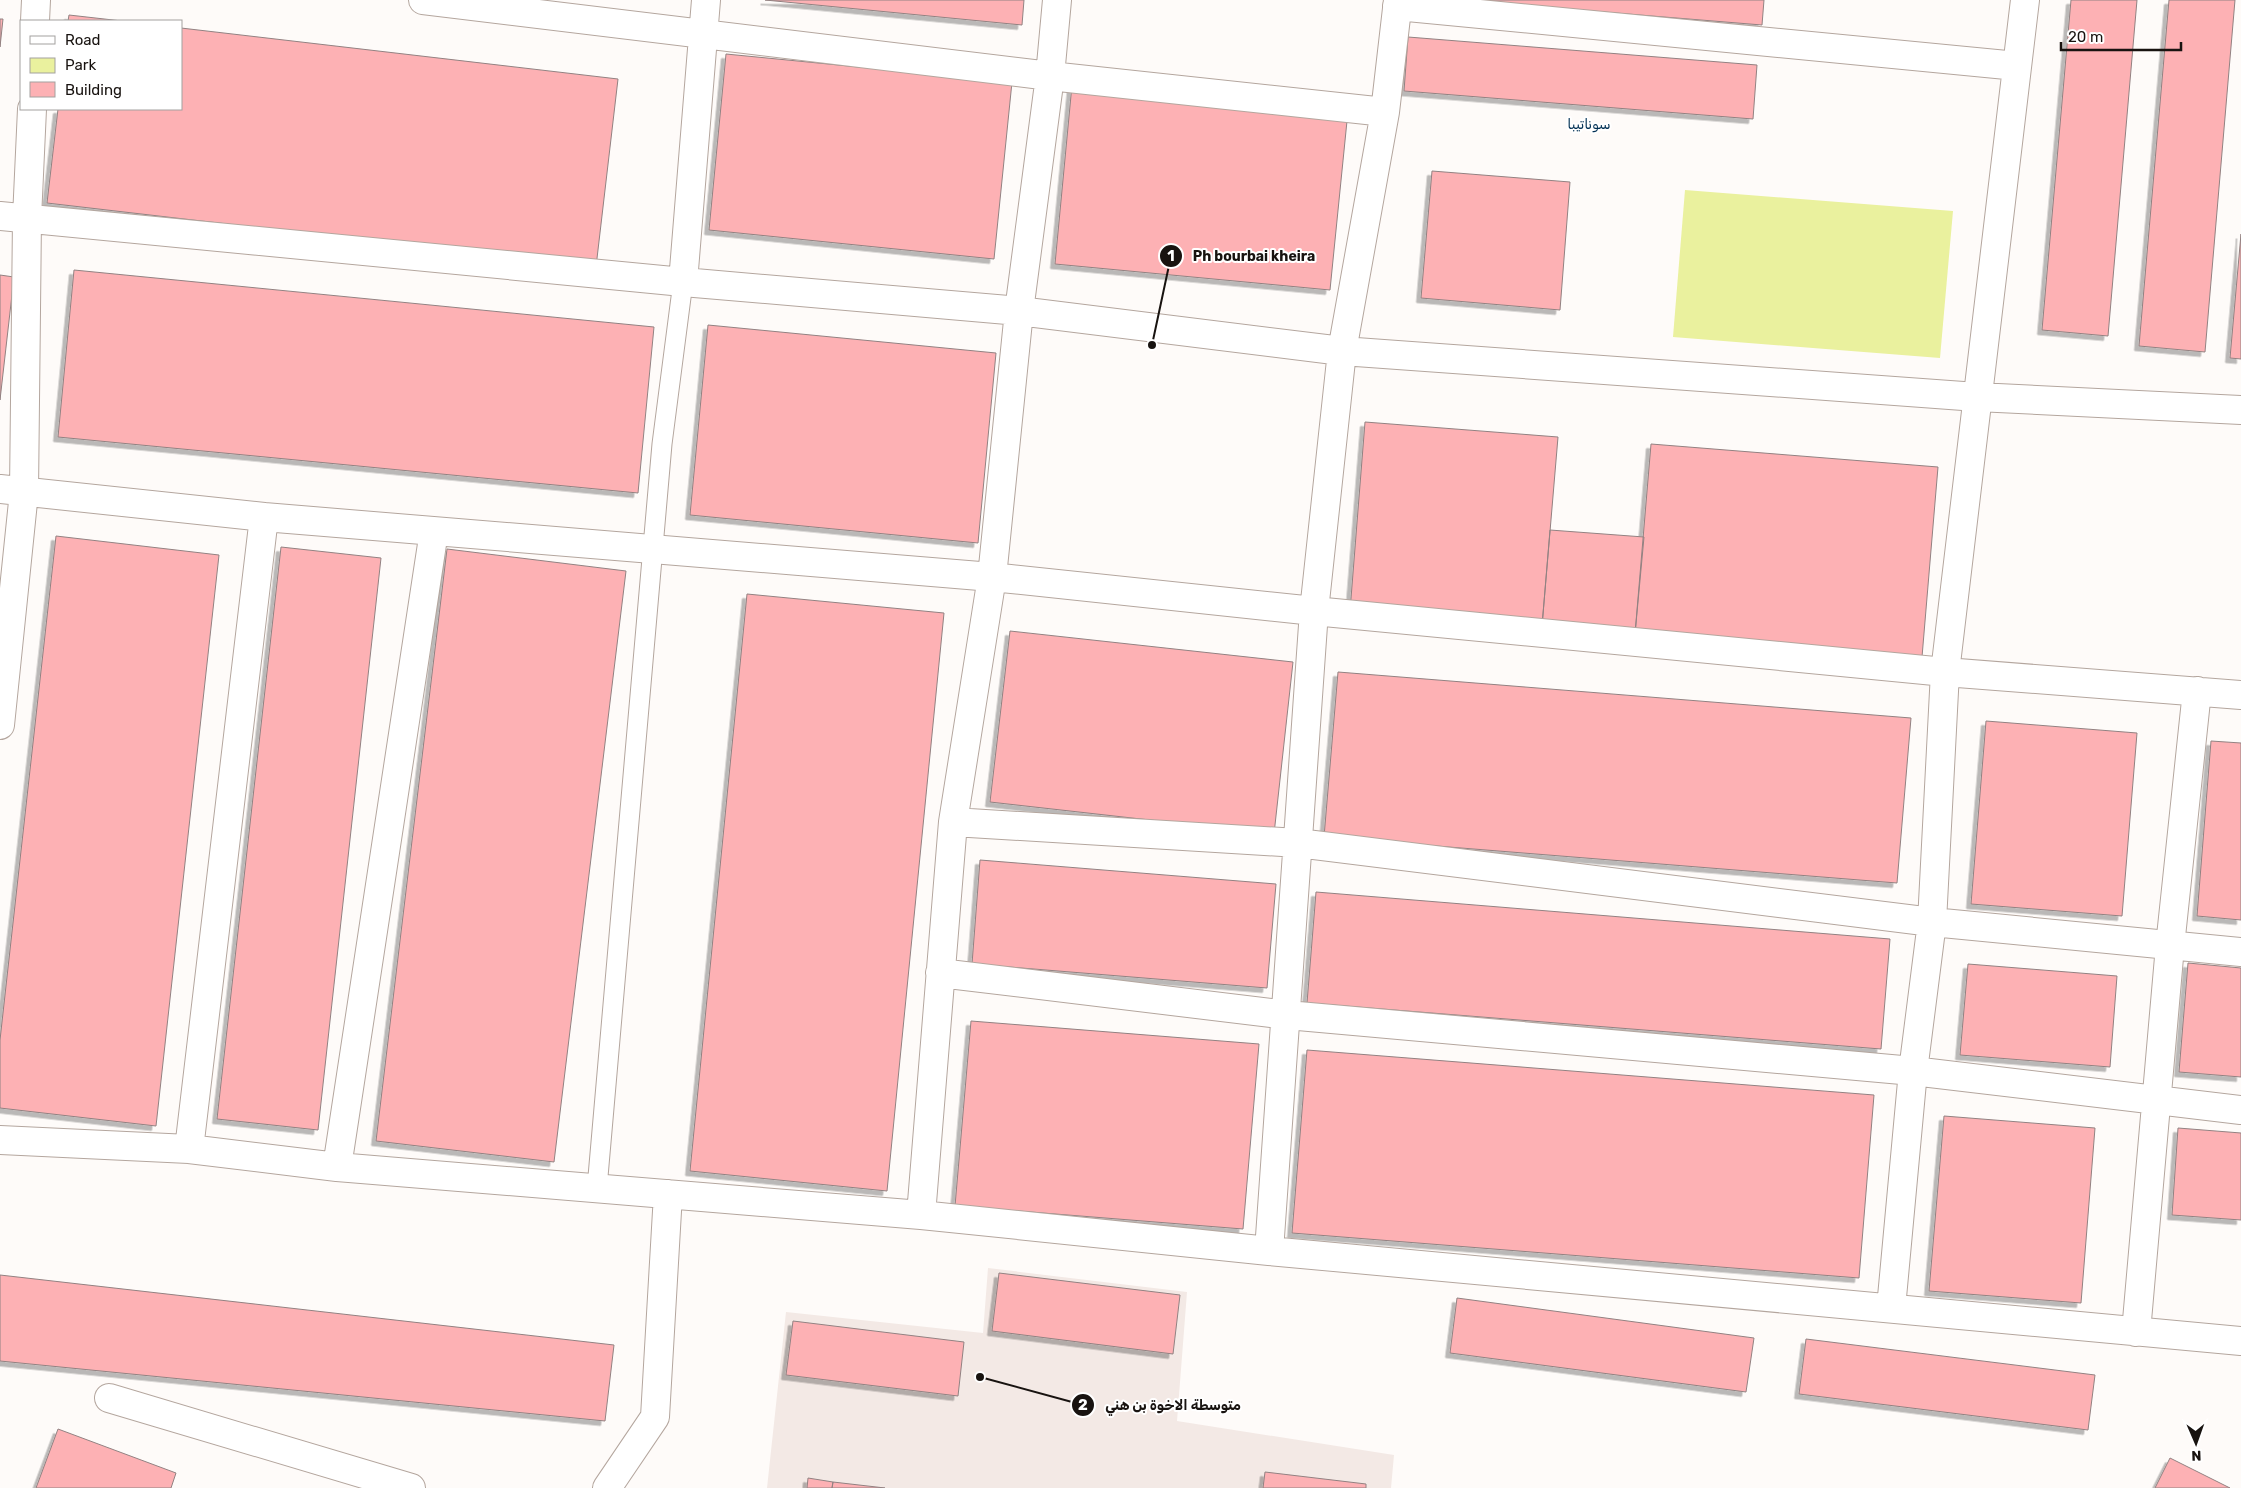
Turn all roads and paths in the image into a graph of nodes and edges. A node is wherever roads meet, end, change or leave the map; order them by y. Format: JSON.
{"nodes":[{"id":1,"x":36,"y":0,"type":"edge"},
{"id":2,"x":423,"y":0,"type":"edge"},
{"id":3,"x":706,"y":0,"type":"edge"},
{"id":4,"x":1057,"y":0,"type":"edge"},
{"id":5,"x":2025,"y":0,"type":"edge"},
{"id":6,"x":1397,"y":3,"type":"edge"},
{"id":7,"x":35,"y":20,"type":"edge"},
{"id":8,"x":703,"y":34,"type":"junction"},
{"id":9,"x":2017,"y":66,"type":"junction"},
{"id":10,"x":1050,"y":76,"type":"junction"},
{"id":11,"x":32,"y":110,"type":"edge"},
{"id":12,"x":1385,"y":112,"type":"junction"},
{"id":13,"x":0,"y":216,"type":"edge"},
{"id":14,"x":27,"y":218,"type":"junction"},
{"id":15,"x":683,"y":282,"type":"junction"},
{"id":16,"x":1019,"y":311,"type":"junction"},
{"id":17,"x":1342,"y":351,"type":"junction"},
{"id":18,"x":1977,"y":397,"type":"junction"},
{"id":19,"x":2241,"y":410,"type":"edge"},
{"id":20,"x":12,"y":491,"type":"edge"},
{"id":21,"x":264,"y":517,"type":"junction"},
{"id":22,"x":434,"y":531,"type":"junction"},
{"id":23,"x":653,"y":548,"type":"junction"},
{"id":24,"x":992,"y":577,"type":"junction"},
{"id":25,"x":1314,"y":611,"type":"junction"},
{"id":26,"x":1945,"y":672,"type":"junction"},
{"id":27,"x":2196,"y":691,"type":"junction"},
{"id":28,"x":2241,"y":695,"type":"edge"},
{"id":29,"x":0,"y":725,"type":"edge"},
{"id":30,"x":953,"y":822,"type":"junction"},
{"id":31,"x":1298,"y":843,"type":"junction"},
{"id":32,"x":1932,"y":922,"type":"junction"},
{"id":33,"x":2170,"y":946,"type":"junction"},
{"id":34,"x":2241,"y":952,"type":"edge"},
{"id":35,"x":940,"y":973,"type":"junction"},
{"id":36,"x":1287,"y":1015,"type":"junction"},
{"id":37,"x":1913,"y":1071,"type":"junction"},
{"id":38,"x":2157,"y":1100,"type":"junction"},
{"id":39,"x":2241,"y":1110,"type":"edge"},
{"id":40,"x":0,"y":1140,"type":"edge"},
{"id":41,"x":189,"y":1149,"type":"junction"},
{"id":42,"x":337,"y":1167,"type":"junction"},
{"id":43,"x":597,"y":1188,"type":"junction"},
{"id":44,"x":668,"y":1194,"type":"junction"},
{"id":45,"x":921,"y":1215,"type":"junction"},
{"id":46,"x":1269,"y":1251,"type":"junction"},
{"id":47,"x":1891,"y":1308,"type":"junction"},
{"id":48,"x":2136,"y":1332,"type":"junction"},
{"id":49,"x":2241,"y":1341,"type":"edge"},
{"id":50,"x":109,"y":1398,"type":"dead end"},
{"id":51,"x":411,"y":1488,"type":"edge"},
{"id":52,"x":607,"y":1488,"type":"edge"}],
"edges":[{"from":1,"to":7,"type":"street"},
{"from":2,"to":8,"type":"street"},
{"from":3,"to":8,"type":"street"},
{"from":4,"to":10,"type":"street"},
{"from":5,"to":9,"type":"street"},
{"from":6,"to":9,"type":"street"},
{"from":6,"to":12,"type":"street"},
{"from":8,"to":10,"type":"street"},
{"from":8,"to":15,"type":"street"},
{"from":9,"to":18,"type":"street"},
{"from":10,"to":12,"type":"street"},
{"from":10,"to":16,"type":"street"},
{"from":11,"to":14,"type":"street"},
{"from":12,"to":17,"type":"street"},
{"from":13,"to":14,"type":"street"},
{"from":14,"to":15,"type":"street"},
{"from":14,"to":20,"type":"street"},
{"from":15,"to":16,"type":"street"},
{"from":15,"to":23,"type":"lane"},
{"from":16,"to":17,"type":"street"},
{"from":16,"to":24,"type":"street"},
{"from":17,"to":18,"type":"street"},
{"from":17,"to":25,"type":"street"},
{"from":18,"to":19,"type":"street"},
{"from":18,"to":26,"type":"street"},
{"from":20,"to":21,"type":"street"},
{"from":20,"to":29,"type":"street"},
{"from":21,"to":22,"type":"street"},
{"from":21,"to":41,"type":"street"},
{"from":22,"to":23,"type":"street"},
{"from":22,"to":42,"type":"street"},
{"from":23,"to":24,"type":"street"},
{"from":23,"to":43,"type":"lane"},
{"from":24,"to":25,"type":"street"},
{"from":24,"to":30,"type":"street"},
{"from":25,"to":26,"type":"street"},
{"from":25,"to":31,"type":"street"},
{"from":26,"to":27,"type":"street"},
{"from":26,"to":32,"type":"street"},
{"from":27,"to":28,"type":"street"},
{"from":27,"to":33,"type":"street"},
{"from":30,"to":31,"type":"street"},
{"from":30,"to":35,"type":"street"},
{"from":31,"to":32,"type":"street"},
{"from":31,"to":36,"type":"street"},
{"from":32,"to":33,"type":"street"},
{"from":32,"to":37,"type":"street"},
{"from":33,"to":34,"type":"street"},
{"from":33,"to":38,"type":"street"},
{"from":35,"to":36,"type":"street"},
{"from":35,"to":45,"type":"street"},
{"from":36,"to":37,"type":"street"},
{"from":36,"to":46,"type":"street"},
{"from":37,"to":38,"type":"street"},
{"from":37,"to":47,"type":"street"},
{"from":38,"to":39,"type":"street"},
{"from":38,"to":48,"type":"street"},
{"from":40,"to":41,"type":"street"},
{"from":41,"to":42,"type":"street"},
{"from":42,"to":43,"type":"street"},
{"from":43,"to":44,"type":"street"},
{"from":44,"to":45,"type":"street"},
{"from":44,"to":52,"type":"street"},
{"from":45,"to":46,"type":"street"},
{"from":46,"to":47,"type":"street"},
{"from":47,"to":48,"type":"street"},
{"from":48,"to":49,"type":"street"},
{"from":50,"to":51,"type":"street"}]}
